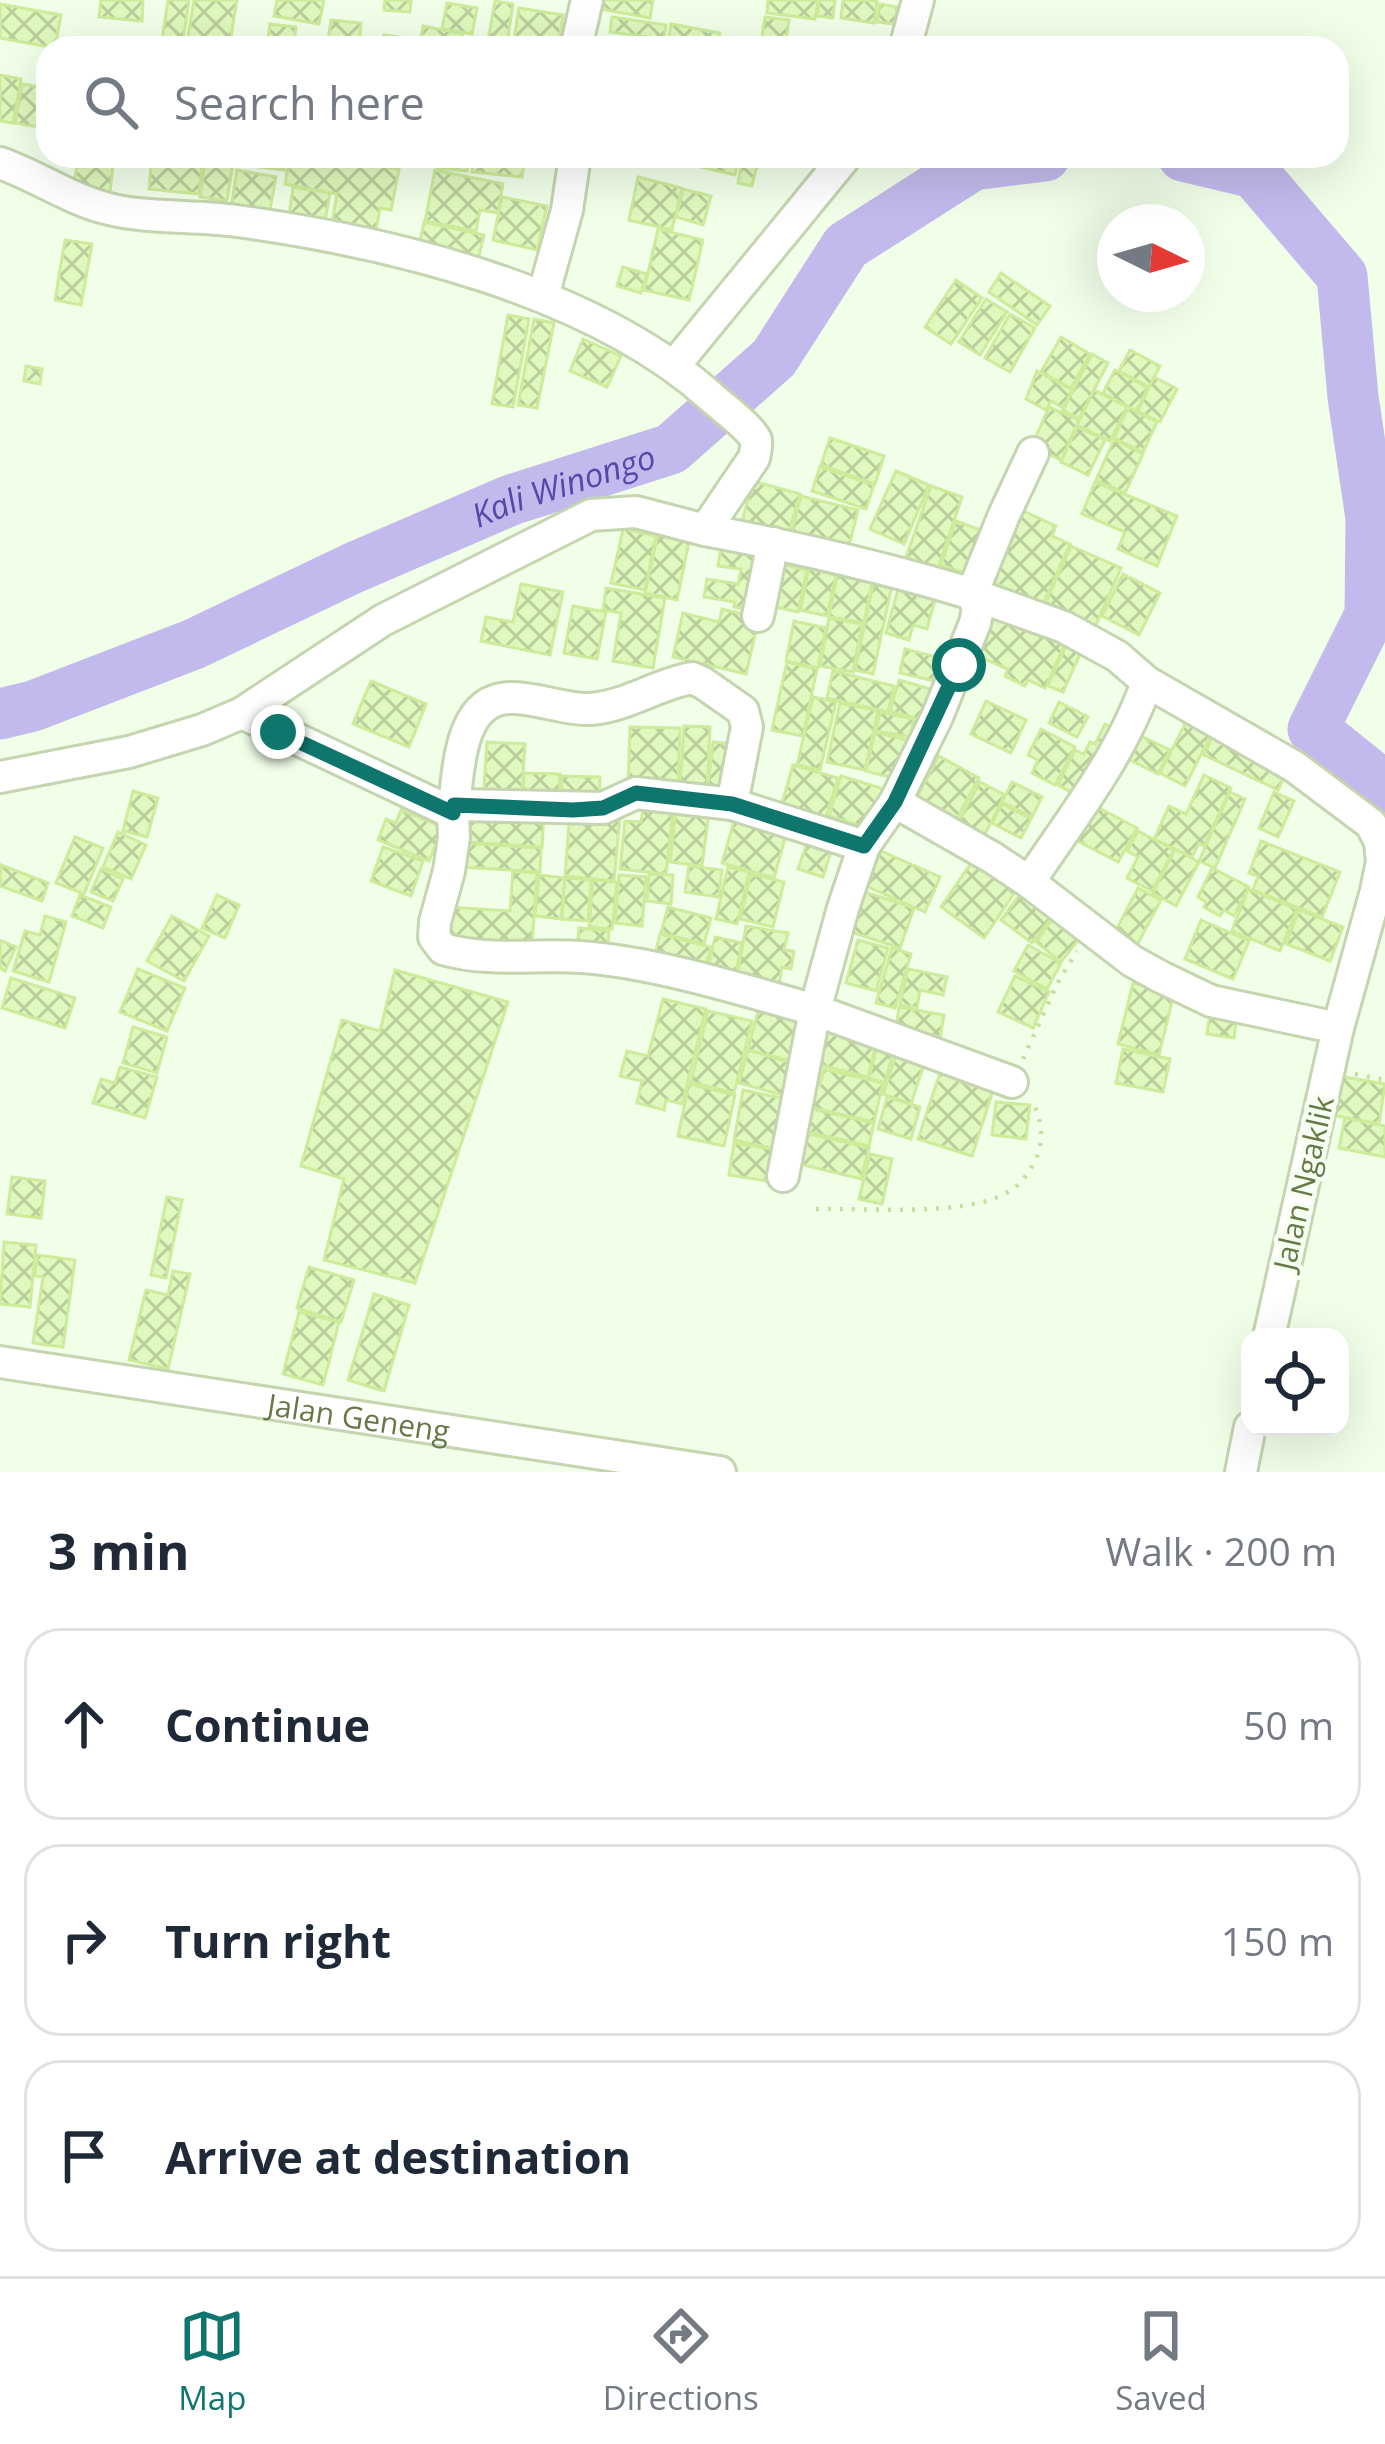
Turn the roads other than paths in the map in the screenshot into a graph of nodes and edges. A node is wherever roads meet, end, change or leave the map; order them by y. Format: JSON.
{"nodes":[{"id":1,"x":586,"y":0,"type":"edge"},
{"id":2,"x":918,"y":0,"type":"edge"},
{"id":3,"x":578,"y":36,"type":"edge"},
{"id":4,"x":908,"y":36,"type":"edge"},
{"id":5,"x":0,"y":163,"type":"edge"},
{"id":6,"x":573,"y":168,"type":"edge"},
{"id":7,"x":838,"y":168,"type":"edge"},
{"id":8,"x":543,"y":296,"type":"junction"},
{"id":9,"x":680,"y":370,"type":"junction"},
{"id":10,"x":1033,"y":453,"type":"dead end"},
{"id":11,"x":705,"y":530,"type":"junction"},
{"id":12,"x":773,"y":543,"type":"junction"},
{"id":13,"x":972,"y":594,"type":"junction"},
{"id":14,"x":758,"y":616,"type":"dead end"},
{"id":15,"x":1147,"y":682,"type":"junction"},
{"id":16,"x":242,"y":713,"type":"junction"},
{"id":17,"x":0,"y":777,"type":"edge"},
{"id":18,"x":895,"y":802,"type":"junction"},
{"id":19,"x":732,"y":804,"type":"junction"},
{"id":20,"x":454,"y":809,"type":"junction"},
{"id":21,"x":864,"y":846,"type":"junction"},
{"id":22,"x":1029,"y":882,"type":"junction"},
{"id":23,"x":815,"y":1010,"type":"junction"},
{"id":24,"x":1338,"y":1028,"type":"junction"},
{"id":25,"x":1012,"y":1082,"type":"road end"},
{"id":26,"x":784,"y":1176,"type":"dead end"},
{"id":27,"x":1271,"y":1328,"type":"edge"},
{"id":28,"x":0,"y":1363,"type":"edge"},
{"id":29,"x":1248,"y":1436,"type":"edge"},
{"id":30,"x":720,"y":1472,"type":"edge"},
{"id":31,"x":1241,"y":1472,"type":"edge"}],
"edges":[{"from":1,"to":3,"type":"street"},
{"from":2,"to":4,"type":"street"},
{"from":5,"to":8,"type":"street"},
{"from":6,"to":8,"type":"street"},
{"from":7,"to":9,"type":"street"},
{"from":8,"to":9,"type":"street"},
{"from":9,"to":11,"type":"street"},
{"from":10,"to":13,"type":"street"},
{"from":11,"to":12,"type":"street"},
{"from":11,"to":16,"type":"street"},
{"from":12,"to":13,"type":"street"},
{"from":12,"to":14,"type":"street"},
{"from":13,"to":15,"type":"street"},
{"from":13,"to":18,"type":"street"},
{"from":15,"to":22,"type":"street"},
{"from":15,"to":24,"type":"street","name":"Jalan Ngaklik"},
{"from":16,"to":17,"type":"street"},
{"from":16,"to":20,"type":"street"},
{"from":18,"to":21,"type":"street"},
{"from":18,"to":22,"type":"street"},
{"from":19,"to":20,"type":"street"},
{"from":19,"to":20,"type":"street"},
{"from":19,"to":21,"type":"street"},
{"from":20,"to":23,"type":"street"},
{"from":21,"to":23,"type":"street"},
{"from":22,"to":24,"type":"street"},
{"from":23,"to":25,"type":"street"},
{"from":23,"to":26,"type":"street"},
{"from":24,"to":27,"type":"street","name":"Jalan Ngaklik"},
{"from":28,"to":30,"type":"street","name":"Jalan Geneng"},
{"from":29,"to":31,"type":"street"}]}
